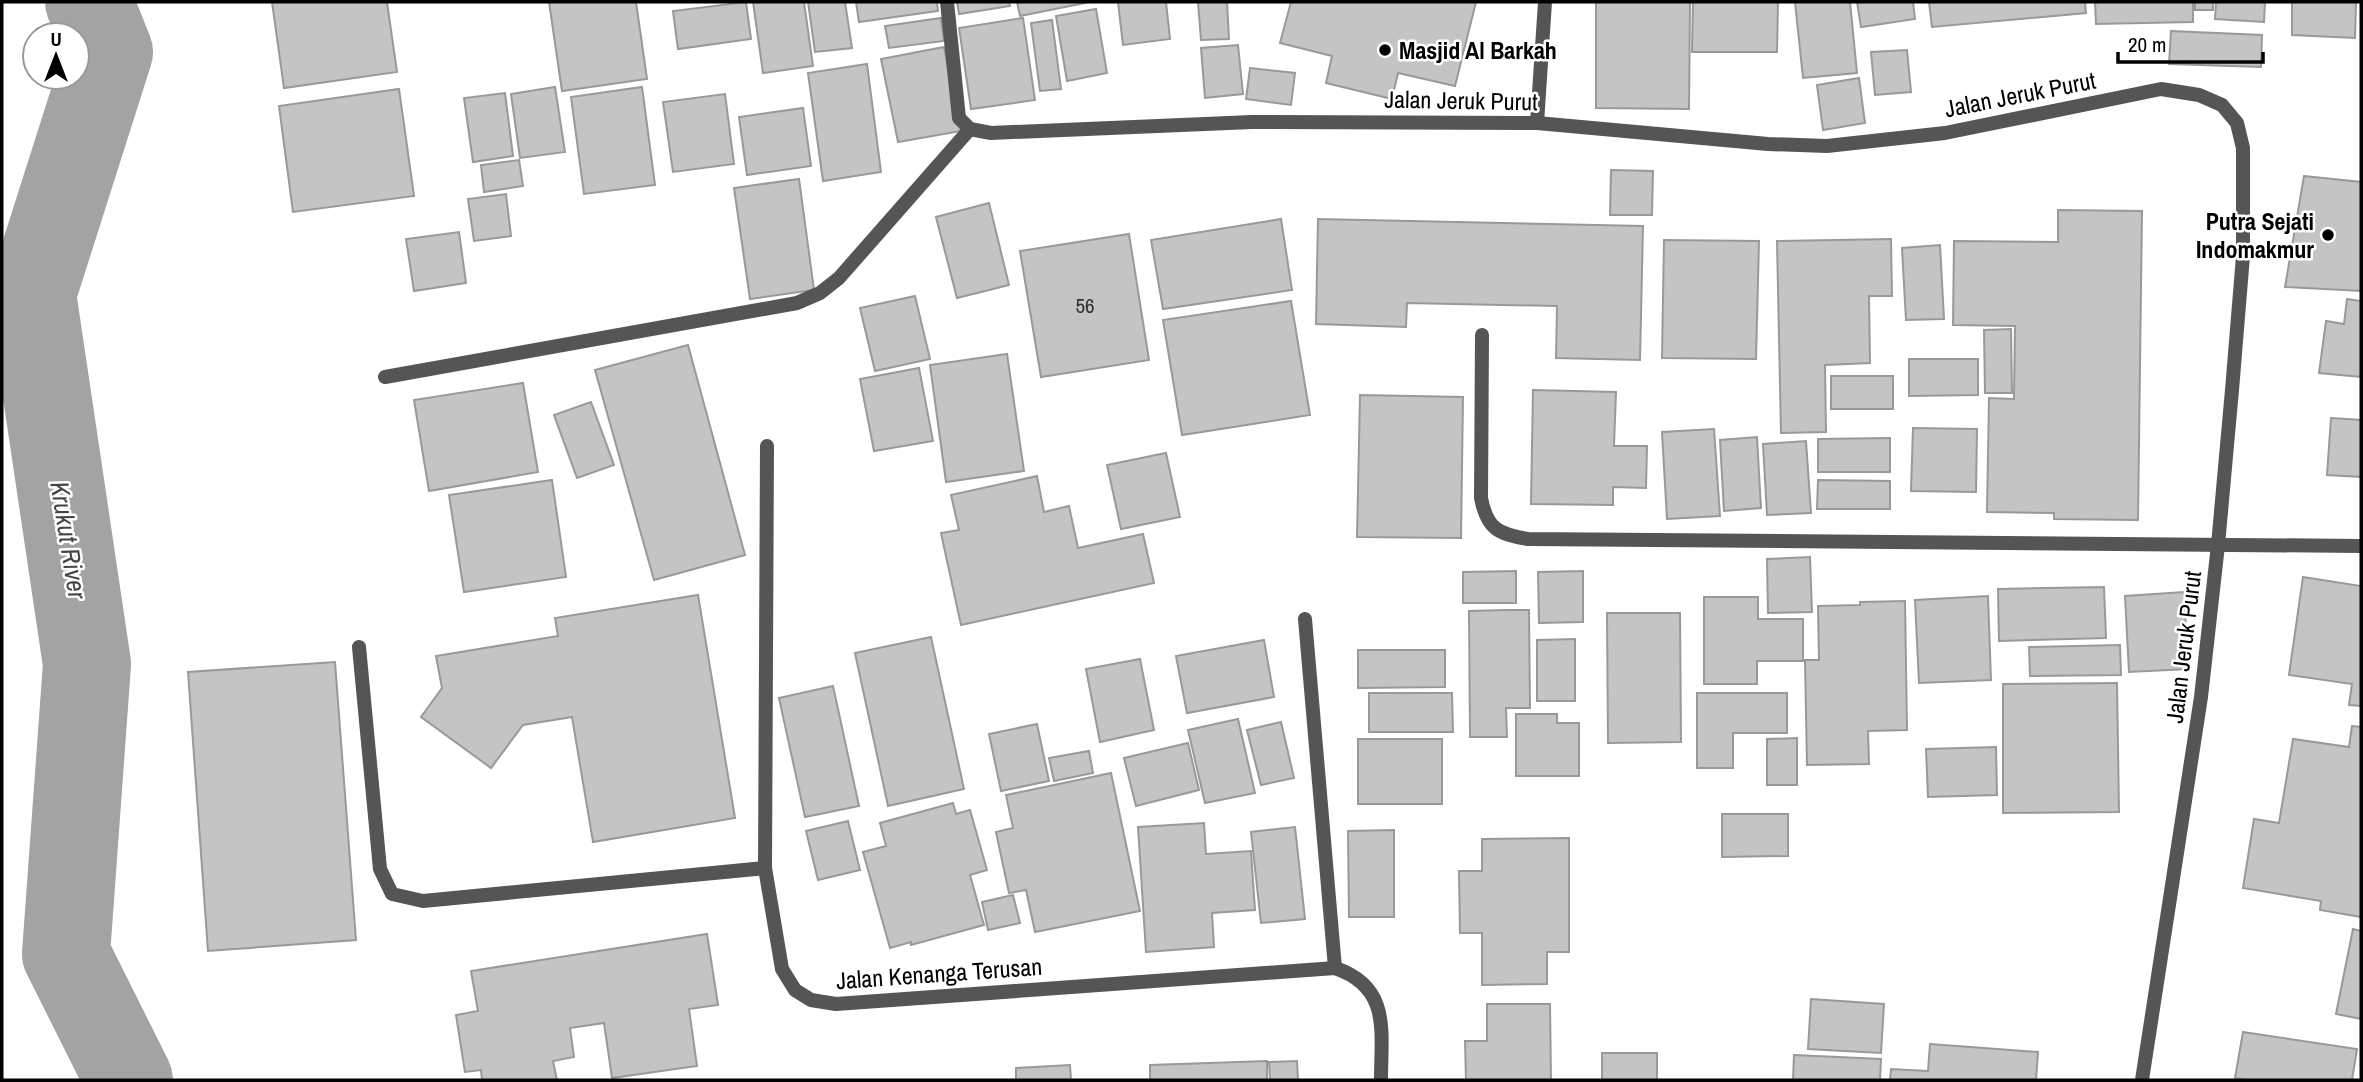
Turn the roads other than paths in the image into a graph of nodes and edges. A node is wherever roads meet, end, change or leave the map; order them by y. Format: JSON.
{"nodes":[{"id":1,"x":947,"y":2,"type":"edge"},
{"id":2,"x":1545,"y":2,"type":"edge"},
{"id":3,"x":1537,"y":122,"type":"junction"},
{"id":4,"x":970,"y":129,"type":"junction"},
{"id":5,"x":1482,"y":335,"type":"dead end"},
{"id":6,"x":386,"y":377,"type":"dead end"},
{"id":7,"x":767,"y":446,"type":"dead end"},
{"id":8,"x":2218,"y":545,"type":"junction"},
{"id":9,"x":2361,"y":546,"type":"edge"},
{"id":10,"x":1305,"y":619,"type":"dead end"},
{"id":11,"x":359,"y":646,"type":"dead end"},
{"id":12,"x":765,"y":868,"type":"junction"},
{"id":13,"x":1335,"y":968,"type":"junction"},
{"id":14,"x":1381,"y":1080,"type":"edge"},
{"id":15,"x":2142,"y":1080,"type":"edge"}],
"edges":[{"from":1,"to":4,"type":"street"},
{"from":2,"to":3,"type":"street"},
{"from":3,"to":4,"type":"street","name":"Jalan Jeruk Purut"},
{"from":3,"to":8,"type":"street","name":"Jalan Jeruk Purut"},
{"from":4,"to":6,"type":"street"},
{"from":5,"to":8,"type":"street"},
{"from":7,"to":12,"type":"street","name":"Jalan Kenanga Terusan"},
{"from":8,"to":9,"type":"street"},
{"from":8,"to":15,"type":"street","name":"Jalan Jeruk Purut"},
{"from":10,"to":13,"type":"street"},
{"from":11,"to":12,"type":"street"},
{"from":12,"to":13,"type":"street","name":"Jalan Kenanga Terusan"},
{"from":13,"to":14,"type":"street"}]}
